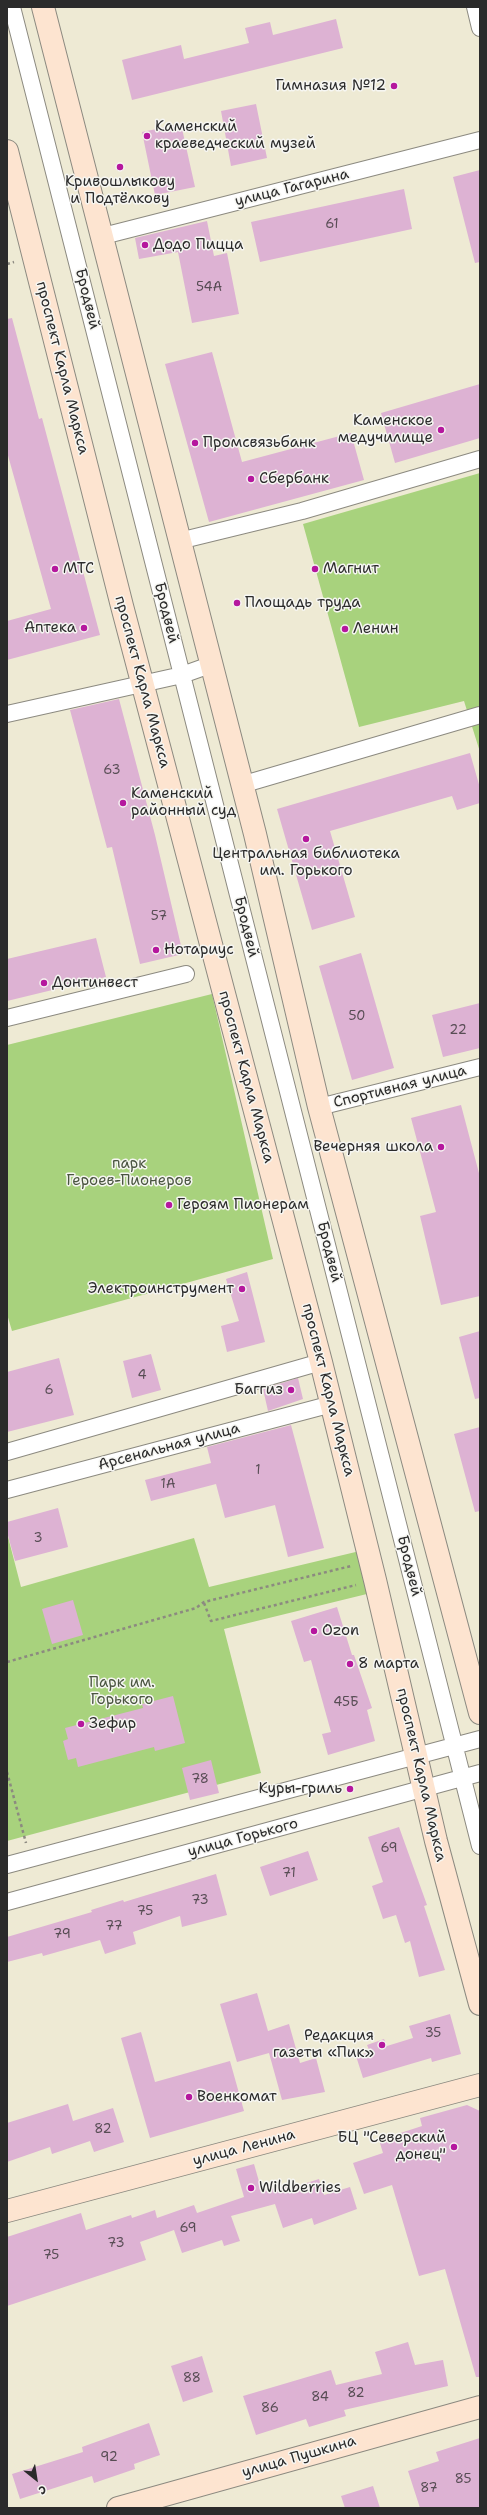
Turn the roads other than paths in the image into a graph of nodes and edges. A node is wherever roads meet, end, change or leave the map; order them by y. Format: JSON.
{"nodes":[{"id":1,"x":12,"y":7,"type":"edge"},
{"id":2,"x":43,"y":7,"type":"edge"},
{"id":3,"x":475,"y":7,"type":"edge"},
{"id":4,"x":480,"y":28,"type":"edge"},
{"id":5,"x":480,"y":140,"type":"edge"},
{"id":6,"x":7,"y":151,"type":"edge"},
{"id":7,"x":103,"y":236,"type":"junction"},
{"id":8,"x":480,"y":459,"type":"edge"},
{"id":9,"x":179,"y":541,"type":"junction"},
{"id":10,"x":210,"y":665,"type":"junction"},
{"id":11,"x":182,"y":675,"type":"junction"},
{"id":12,"x":142,"y":684,"type":"junction"},
{"id":13,"x":7,"y":714,"type":"edge"},
{"id":14,"x":480,"y":715,"type":"edge"},
{"id":15,"x":241,"y":785,"type":"junction"},
{"id":16,"x":186,"y":974,"type":"dead end"},
{"id":17,"x":7,"y":1018,"type":"edge"},
{"id":18,"x":480,"y":1066,"type":"edge"},
{"id":19,"x":319,"y":1107,"type":"junction"},
{"id":20,"x":321,"y":1362,"type":"junction"},
{"id":21,"x":332,"y":1404,"type":"junction"},
{"id":22,"x":7,"y":1452,"type":"edge"},
{"id":23,"x":7,"y":1490,"type":"edge"},
{"id":24,"x":480,"y":1713,"type":"edge"},
{"id":25,"x":480,"y":1739,"type":"edge"},
{"id":26,"x":455,"y":1745,"type":"junction"},
{"id":27,"x":416,"y":1756,"type":"junction"},
{"id":28,"x":480,"y":1773,"type":"edge"},
{"id":29,"x":463,"y":1778,"type":"junction"},
{"id":30,"x":424,"y":1788,"type":"junction"},
{"id":31,"x":480,"y":1846,"type":"edge"},
{"id":32,"x":7,"y":1865,"type":"edge"},
{"id":33,"x":7,"y":1902,"type":"edge"},
{"id":34,"x":480,"y":2004,"type":"edge"},
{"id":35,"x":480,"y":2085,"type":"edge"},
{"id":36,"x":7,"y":2211,"type":"edge"},
{"id":37,"x":480,"y":2407,"type":"edge"},
{"id":38,"x":118,"y":2508,"type":"edge"}],
"edges":[{"from":1,"to":11,"type":"street","name":"Бродвей"},
{"from":2,"to":7,"type":"street"},
{"from":3,"to":4,"type":"street"},
{"from":5,"to":7,"type":"street","name":"улица Гагарина"},
{"from":6,"to":12,"type":"street","name":"проспект Карла Маркса"},
{"from":7,"to":9,"type":"street"},
{"from":8,"to":9,"type":"street"},
{"from":9,"to":10,"type":"street"},
{"from":10,"to":11,"type":"street"},
{"from":10,"to":15,"type":"street"},
{"from":11,"to":12,"type":"street"},
{"from":11,"to":26,"type":"street","name":"Бродвей"},
{"from":12,"to":13,"type":"street"},
{"from":12,"to":20,"type":"street","name":"проспект Карла Маркса"},
{"from":14,"to":15,"type":"street"},
{"from":15,"to":19,"type":"street"},
{"from":16,"to":17,"type":"street"},
{"from":18,"to":19,"type":"street","name":"Спортивная улица"},
{"from":19,"to":24,"type":"street"},
{"from":20,"to":21,"type":"street","name":"проспект Карла Маркса"},
{"from":20,"to":22,"type":"street"},
{"from":21,"to":23,"type":"street","name":"Арсенальная улица"},
{"from":21,"to":27,"type":"street","name":"проспект Карла Маркса"},
{"from":25,"to":26,"type":"street"},
{"from":26,"to":27,"type":"street"},
{"from":26,"to":29,"type":"street","name":"Бродвей"},
{"from":27,"to":30,"type":"street","name":"проспект Карла Маркса"},
{"from":27,"to":32,"type":"street"},
{"from":28,"to":29,"type":"street","name":"улица Горького"},
{"from":29,"to":30,"type":"street","name":"улица Горького"},
{"from":29,"to":31,"type":"street","name":"Бродвей"},
{"from":30,"to":33,"type":"street","name":"улица Горького"},
{"from":30,"to":34,"type":"street","name":"проспект Карла Маркса"},
{"from":35,"to":36,"type":"street","name":"улица Ленина"},
{"from":37,"to":38,"type":"street","name":"улица Пушкина"}]}
